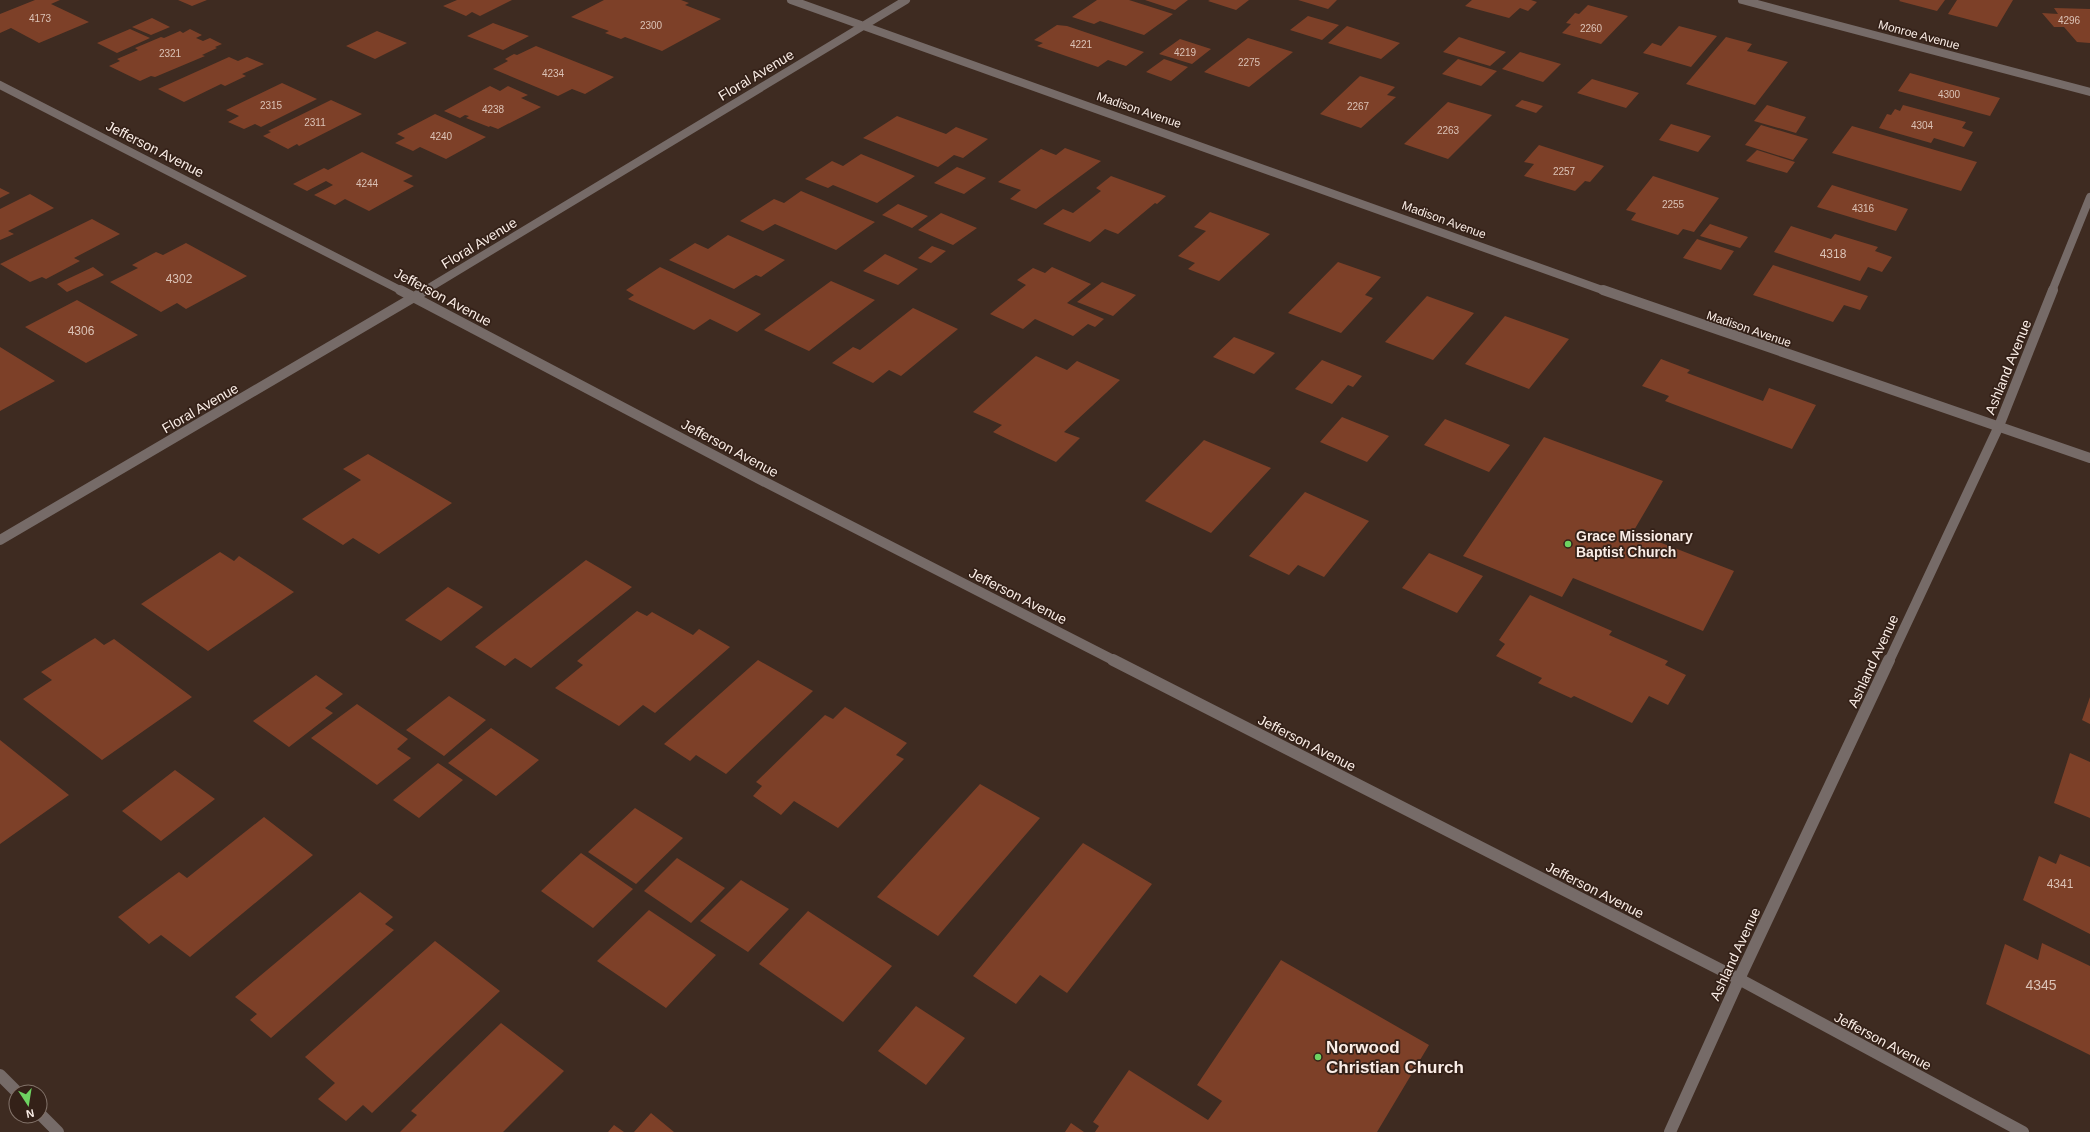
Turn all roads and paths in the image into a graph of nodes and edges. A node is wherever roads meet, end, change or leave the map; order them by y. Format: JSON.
{"nodes":[{"id":1,"x":791,"y":0,"type":"edge"},
{"id":2,"x":906,"y":0,"type":"edge"},
{"id":3,"x":1742,"y":0,"type":"edge"},
{"id":4,"x":864,"y":26,"type":"junction"},
{"id":5,"x":0,"y":85,"type":"edge"},
{"id":6,"x":2090,"y":92,"type":"edge"},
{"id":7,"x":2090,"y":197,"type":"edge"},
{"id":8,"x":414,"y":297,"type":"junction"},
{"id":9,"x":1999,"y":426,"type":"junction"},
{"id":10,"x":2090,"y":458,"type":"edge"},
{"id":11,"x":0,"y":540,"type":"edge"},
{"id":12,"x":1739,"y":979,"type":"junction"},
{"id":13,"x":0,"y":1075,"type":"edge"},
{"id":14,"x":9,"y":1084,"type":"edge"},
{"id":15,"x":48,"y":1122,"type":"edge"},
{"id":16,"x":58,"y":1132,"type":"edge"},
{"id":17,"x":1670,"y":1132,"type":"edge"},
{"id":18,"x":2023,"y":1132,"type":"edge"}],
"edges":[{"from":1,"to":4,"type":"street","name":"Madison Avenue"},
{"from":2,"to":4,"type":"street","name":"Floral Avenue"},
{"from":3,"to":6,"type":"street","name":"Monroe Avenue"},
{"from":4,"to":8,"type":"street","name":"Floral Avenue"},
{"from":4,"to":9,"type":"street","name":"Madison Avenue"},
{"from":5,"to":8,"type":"street","name":"Jefferson Avenue"},
{"from":7,"to":9,"type":"street","name":"Ashland Avenue"},
{"from":8,"to":11,"type":"street","name":"Floral Avenue"},
{"from":8,"to":12,"type":"street","name":"Jefferson Avenue"},
{"from":9,"to":10,"type":"street","name":"Madison Avenue"},
{"from":9,"to":12,"type":"street","name":"Ashland Avenue"},
{"from":12,"to":17,"type":"street","name":"Ashland Avenue"},
{"from":12,"to":18,"type":"street","name":"Jefferson Avenue"},
{"from":13,"to":14,"type":"street"},
{"from":15,"to":16,"type":"street"}]}
